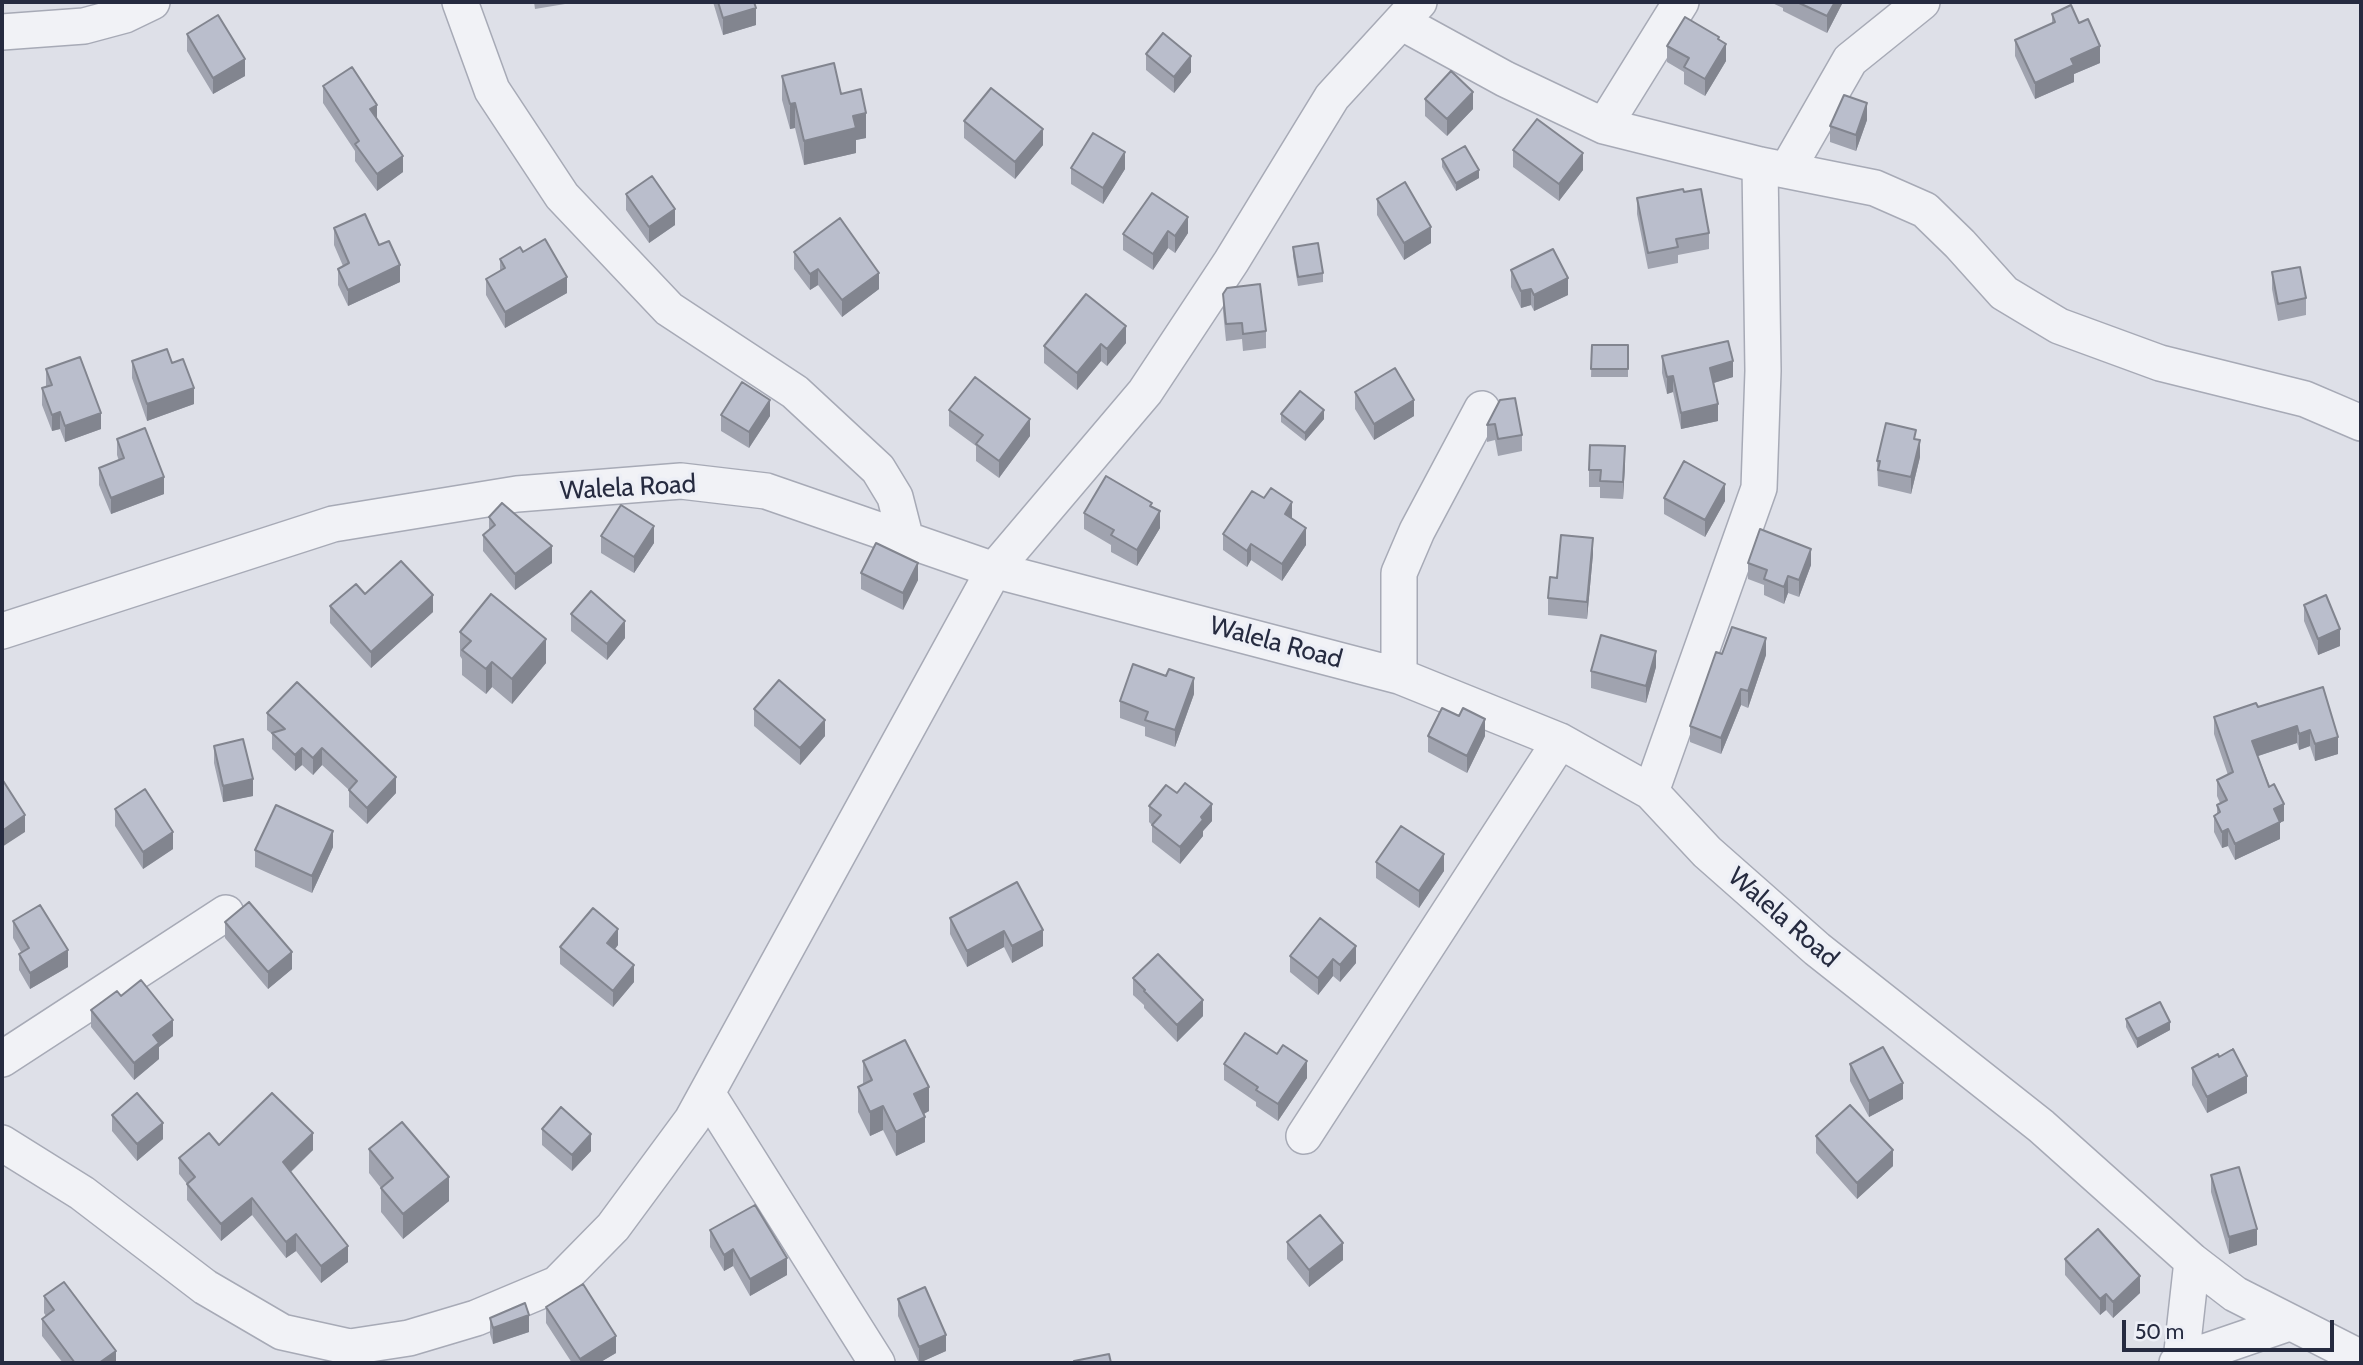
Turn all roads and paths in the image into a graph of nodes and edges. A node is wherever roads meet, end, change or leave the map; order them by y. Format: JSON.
{"nodes":[{"id":1,"x":152,"y":2,"type":"edge"},
{"id":2,"x":460,"y":2,"type":"edge"},
{"id":3,"x":1682,"y":2,"type":"edge"},
{"id":4,"x":1922,"y":2,"type":"edge"},
{"id":5,"x":1402,"y":9,"type":"edge"},
{"id":6,"x":2,"y":32,"type":"edge"},
{"id":7,"x":1604,"y":126,"type":"junction"},
{"id":8,"x":1774,"y":168,"type":"junction"},
{"id":9,"x":1482,"y":409,"type":"dead end"},
{"id":10,"x":2361,"y":423,"type":"edge"},
{"id":11,"x":906,"y":540,"type":"junction"},
{"id":12,"x":994,"y":570,"type":"junction"},
{"id":13,"x":2,"y":631,"type":"edge"},
{"id":14,"x":1399,"y":676,"type":"junction"},
{"id":15,"x":1560,"y":741,"type":"junction"},
{"id":16,"x":1651,"y":792,"type":"junction"},
{"id":17,"x":226,"y":914,"type":"dead end"},
{"id":18,"x":2,"y":1059,"type":"edge"},
{"id":19,"x":707,"y":1093,"type":"junction"},
{"id":20,"x":1304,"y":1136,"type":"dead end"},
{"id":21,"x":2,"y":1143,"type":"edge"},
{"id":22,"x":2192,"y":1261,"type":"junction"},
{"id":23,"x":2290,"y":1323,"type":"junction"},
{"id":24,"x":2361,"y":1358,"type":"edge"},
{"id":25,"x":2179,"y":1361,"type":"edge"},
{"id":26,"x":877,"y":1363,"type":"edge"}],
"edges":[{"from":1,"to":6,"type":"street"},
{"from":2,"to":11,"type":"street"},
{"from":3,"to":7,"type":"street"},
{"from":4,"to":8,"type":"street"},
{"from":5,"to":7,"type":"street"},
{"from":5,"to":12,"type":"street"},
{"from":7,"to":8,"type":"street"},
{"from":8,"to":10,"type":"street"},
{"from":8,"to":16,"type":"street"},
{"from":9,"to":14,"type":"street"},
{"from":11,"to":12,"type":"street","name":"Walela Road"},
{"from":11,"to":13,"type":"street","name":"Walela Road"},
{"from":12,"to":14,"type":"street","name":"Walela Road"},
{"from":12,"to":19,"type":"street"},
{"from":14,"to":15,"type":"street","name":"Walela Road"},
{"from":15,"to":16,"type":"street","name":"Walela Road"},
{"from":15,"to":20,"type":"street"},
{"from":16,"to":22,"type":"street","name":"Walela Road"},
{"from":17,"to":18,"type":"street"},
{"from":19,"to":21,"type":"street"},
{"from":19,"to":26,"type":"street"},
{"from":22,"to":23,"type":"street","name":"Walela Road"},
{"from":22,"to":25,"type":"street"},
{"from":23,"to":24,"type":"street","name":"Walela Road"},
{"from":23,"to":25,"type":"street"}]}
